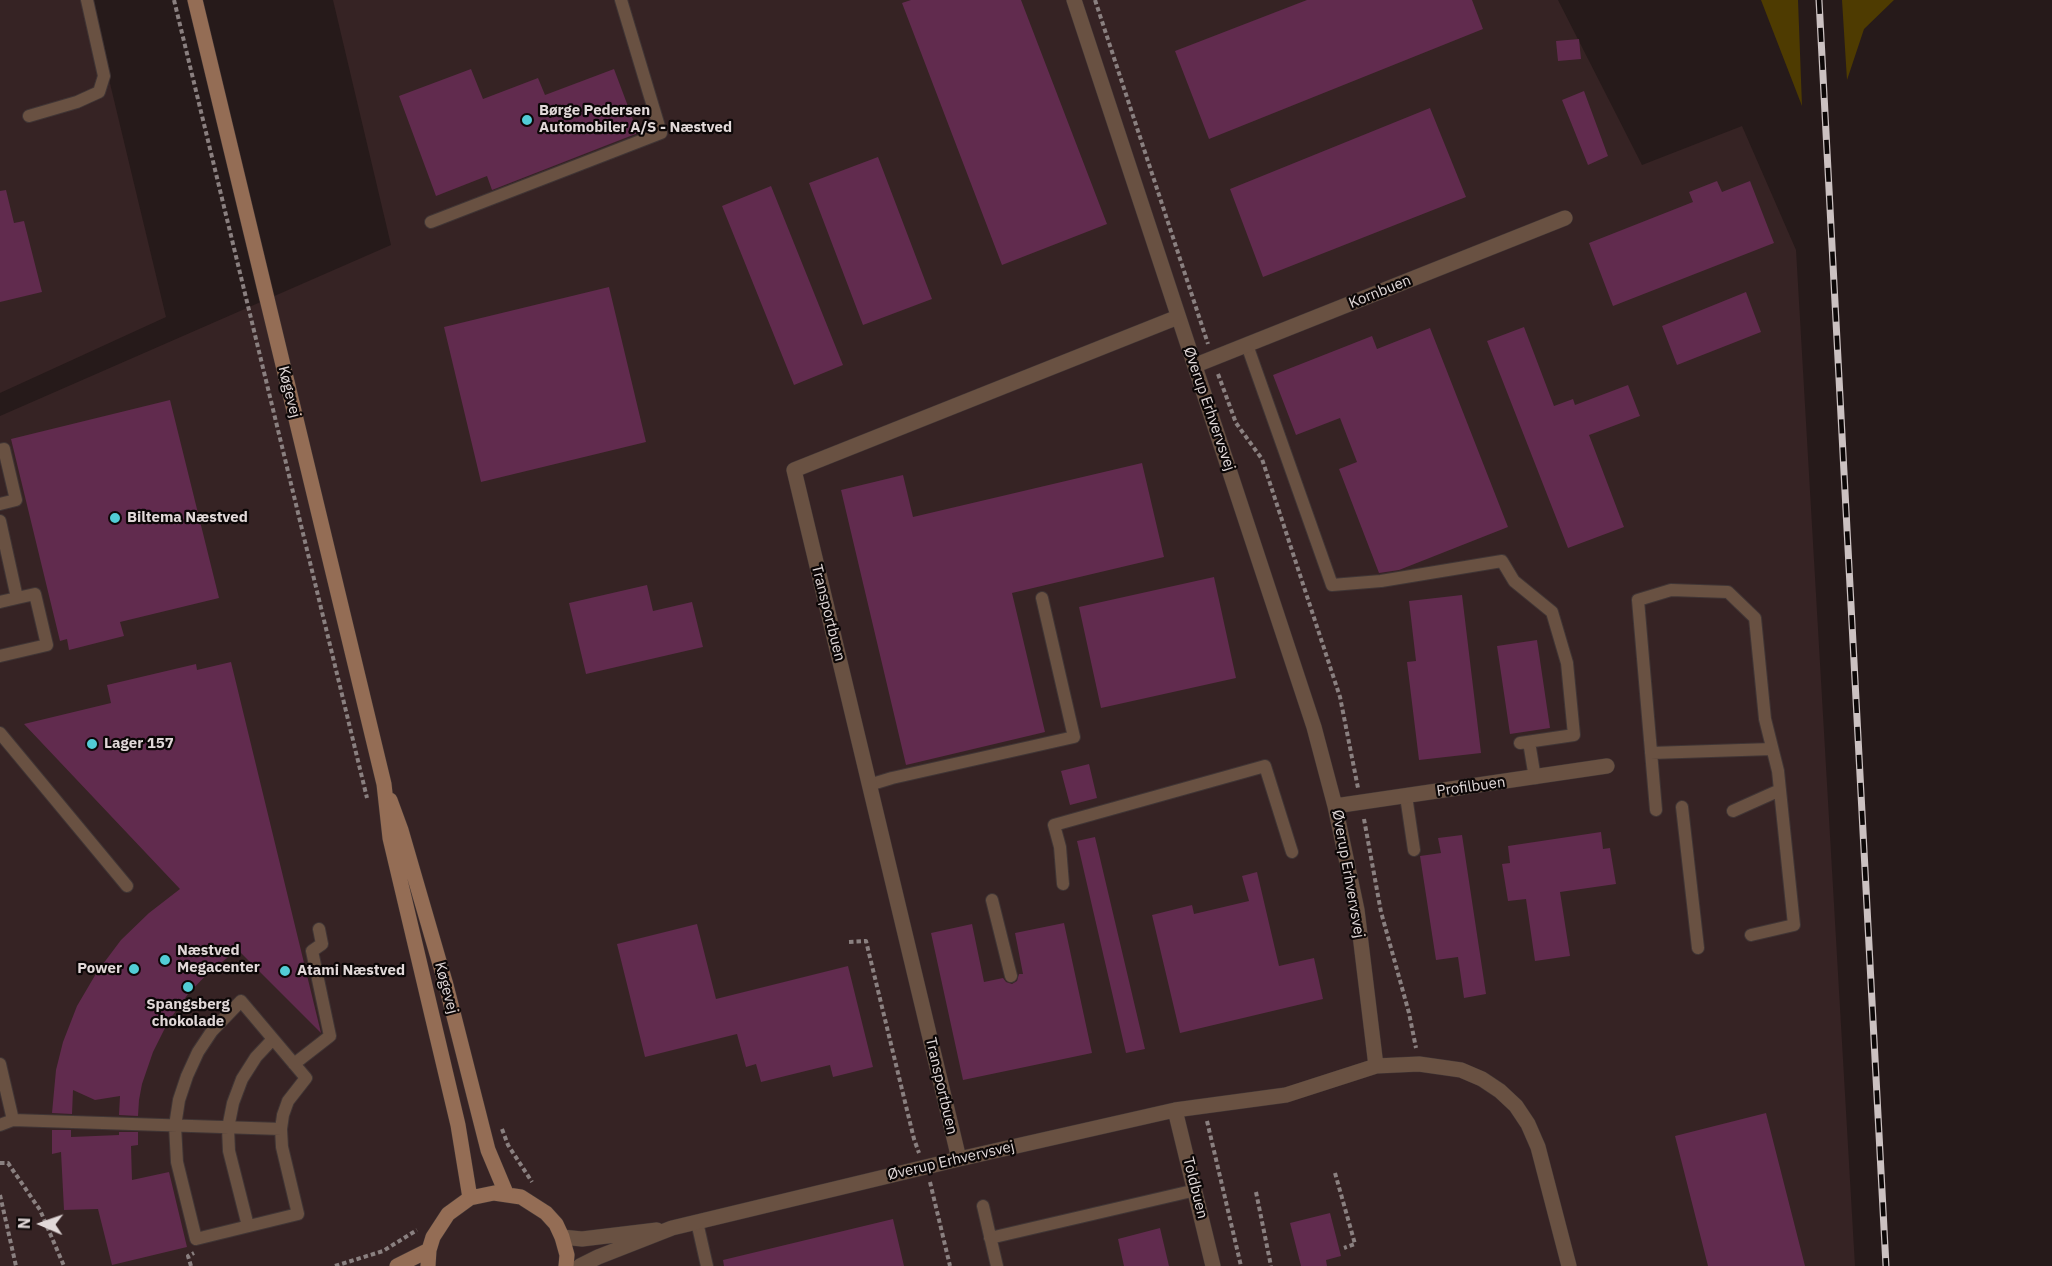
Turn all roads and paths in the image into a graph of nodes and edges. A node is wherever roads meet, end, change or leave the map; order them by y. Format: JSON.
{"nodes":[{"id":1,"x":87,"y":0,"type":"edge"},
{"id":2,"x":174,"y":0,"type":"edge"},
{"id":3,"x":195,"y":0,"type":"edge"},
{"id":4,"x":621,"y":0,"type":"edge"},
{"id":5,"x":1074,"y":0,"type":"edge"},
{"id":6,"x":1095,"y":0,"type":"edge"},
{"id":7,"x":28,"y":116,"type":"dead end"},
{"id":8,"x":1565,"y":218,"type":"dead end"},
{"id":9,"x":430,"y":222,"type":"dead end"},
{"id":10,"x":1178,"y":317,"type":"junction"},
{"id":11,"x":1247,"y":345,"type":"junction"},
{"id":12,"x":1213,"y":358,"type":"junction"},
{"id":13,"x":1196,"y":365,"type":"junction"},
{"id":14,"x":0,"y":450,"type":"edge"},
{"id":15,"x":0,"y":504,"type":"edge"},
{"id":16,"x":0,"y":521,"type":"edge"},
{"id":17,"x":4,"y":554,"type":"edge"},
{"id":18,"x":17,"y":598,"type":"junction"},
{"id":19,"x":1042,"y":598,"type":"dead end"},
{"id":20,"x":0,"y":602,"type":"edge"},
{"id":21,"x":0,"y":656,"type":"edge"},
{"id":22,"x":0,"y":733,"type":"edge"},
{"id":23,"x":1772,"y":749,"type":"junction"},
{"id":24,"x":1651,"y":753,"type":"junction"},
{"id":25,"x":1607,"y":766,"type":"dead end"},
{"id":26,"x":1534,"y":778,"type":"junction"},
{"id":27,"x":384,"y":784,"type":"junction"},
{"id":28,"x":869,"y":785,"type":"junction"},
{"id":29,"x":1780,"y":790,"type":"junction"},
{"id":30,"x":1406,"y":796,"type":"junction"},
{"id":31,"x":1362,"y":803,"type":"junction"},
{"id":32,"x":368,"y":806,"type":"dead end"},
{"id":33,"x":1335,"y":806,"type":"junction"},
{"id":34,"x":1682,"y":807,"type":"dead end"},
{"id":35,"x":1656,"y":810,"type":"dead end"},
{"id":36,"x":1733,"y":811,"type":"dead end"},
{"id":37,"x":1414,"y":850,"type":"dead end"},
{"id":38,"x":1292,"y":852,"type":"dead end"},
{"id":39,"x":1063,"y":884,"type":"dead end"},
{"id":40,"x":127,"y":886,"type":"dead end"},
{"id":41,"x":992,"y":900,"type":"dead end"},
{"id":42,"x":320,"y":929,"type":"dead end"},
{"id":43,"x":1751,"y":935,"type":"dead end"},
{"id":44,"x":849,"y":942,"type":"dead end"},
{"id":45,"x":1698,"y":948,"type":"dead end"},
{"id":46,"x":1011,"y":976,"type":"dead end"},
{"id":47,"x":273,"y":1039,"type":"junction"},
{"id":48,"x":0,"y":1064,"type":"edge"},
{"id":49,"x":294,"y":1064,"type":"junction"},
{"id":50,"x":1419,"y":1064,"type":"junction"},
{"id":51,"x":1376,"y":1066,"type":"junction"},
{"id":52,"x":1204,"y":1106,"type":"junction"},
{"id":53,"x":1175,"y":1110,"type":"junction"},
{"id":54,"x":13,"y":1120,"type":"junction"},
{"id":55,"x":0,"y":1125,"type":"edge"},
{"id":56,"x":175,"y":1126,"type":"junction"},
{"id":57,"x":501,"y":1126,"type":"dead end"},
{"id":58,"x":228,"y":1128,"type":"junction"},
{"id":59,"x":281,"y":1130,"type":"junction"},
{"id":60,"x":959,"y":1159,"type":"junction"},
{"id":61,"x":0,"y":1163,"type":"edge"},
{"id":62,"x":926,"y":1166,"type":"junction"},
{"id":63,"x":1335,"y":1173,"type":"dead end"},
{"id":64,"x":537,"y":1190,"type":"dead end"},
{"id":65,"x":1196,"y":1190,"type":"junction"},
{"id":66,"x":1256,"y":1192,"type":"dead end"},
{"id":67,"x":506,"y":1193,"type":"junction"},
{"id":68,"x":0,"y":1195,"type":"edge"},
{"id":69,"x":470,"y":1198,"type":"junction"},
{"id":70,"x":983,"y":1206,"type":"dead end"},
{"id":71,"x":697,"y":1221,"type":"junction"},
{"id":72,"x":248,"y":1227,"type":"junction"},
{"id":73,"x":672,"y":1228,"type":"junction"},
{"id":74,"x":419,"y":1229,"type":"dead end"},
{"id":75,"x":562,"y":1238,"type":"junction"},
{"id":76,"x":990,"y":1238,"type":"junction"},
{"id":77,"x":1344,"y":1248,"type":"dead end"},
{"id":78,"x":429,"y":1250,"type":"junction"},
{"id":79,"x":16,"y":1266,"type":"edge"},
{"id":80,"x":64,"y":1266,"type":"edge"},
{"id":81,"x":335,"y":1266,"type":"edge"},
{"id":82,"x":397,"y":1266,"type":"edge"},
{"id":83,"x":428,"y":1266,"type":"edge"},
{"id":84,"x":566,"y":1266,"type":"edge"},
{"id":85,"x":580,"y":1266,"type":"edge"},
{"id":86,"x":707,"y":1266,"type":"edge"},
{"id":87,"x":950,"y":1266,"type":"edge"},
{"id":88,"x":997,"y":1266,"type":"edge"},
{"id":89,"x":1213,"y":1266,"type":"edge"},
{"id":90,"x":1241,"y":1266,"type":"edge"},
{"id":91,"x":1271,"y":1266,"type":"edge"},
{"id":92,"x":1569,"y":1266,"type":"edge"}],
"edges":[{"from":1,"to":7,"type":"lane"},
{"from":2,"to":32,"type":"path"},
{"from":3,"to":27,"type":"street","name":"Køgevej"},
{"from":4,"to":9,"type":"lane"},
{"from":5,"to":10,"type":"street","name":"Øverup Erhvervsvej"},
{"from":6,"to":12,"type":"path"},
{"from":8,"to":11,"type":"street","name":"Kornbuen"},
{"from":10,"to":13,"type":"street","name":"Øverup Erhvervsvej"},
{"from":10,"to":28,"type":"street","name":"Transportbuen"},
{"from":11,"to":12,"type":"street","name":"Kornbuen"},
{"from":11,"to":26,"type":"lane"},
{"from":12,"to":13,"type":"street","name":"Kornbuen"},
{"from":12,"to":31,"type":"path"},
{"from":13,"to":33,"type":"street","name":"Øverup Erhvervsvej"},
{"from":14,"to":15,"type":"lane"},
{"from":16,"to":17,"type":"lane"},
{"from":17,"to":18,"type":"lane"},
{"from":18,"to":20,"type":"lane"},
{"from":18,"to":21,"type":"lane"},
{"from":19,"to":28,"type":"lane"},
{"from":22,"to":40,"type":"lane"},
{"from":23,"to":24,"type":"lane"},
{"from":23,"to":24,"type":"lane"},
{"from":23,"to":29,"type":"lane"},
{"from":24,"to":35,"type":"lane"},
{"from":25,"to":26,"type":"street","name":"Profilbuen"},
{"from":26,"to":30,"type":"street","name":"Profilbuen"},
{"from":27,"to":67,"type":"street","name":"Køgevej"},
{"from":27,"to":69,"type":"street","name":"Køgevej"},
{"from":28,"to":60,"type":"street","name":"Transportbuen"},
{"from":29,"to":36,"type":"lane"},
{"from":29,"to":43,"type":"lane"},
{"from":30,"to":31,"type":"street","name":"Profilbuen"},
{"from":30,"to":37,"type":"lane"},
{"from":31,"to":33,"type":"street","name":"Profilbuen"},
{"from":31,"to":50,"type":"path"},
{"from":33,"to":51,"type":"street","name":"Øverup Erhvervsvej"},
{"from":34,"to":45,"type":"lane"},
{"from":38,"to":39,"type":"lane"},
{"from":41,"to":46,"type":"lane"},
{"from":42,"to":49,"type":"lane"},
{"from":44,"to":62,"type":"path"},
{"from":47,"to":49,"type":"lane"},
{"from":47,"to":56,"type":"lane"},
{"from":47,"to":58,"type":"lane"},
{"from":48,"to":54,"type":"lane"},
{"from":49,"to":59,"type":"lane"},
{"from":50,"to":51,"type":"street"},
{"from":50,"to":92,"type":"street"},
{"from":51,"to":52,"type":"street","name":"Øverup Erhvervsvej"},
{"from":52,"to":53,"type":"street","name":"Øverup Erhvervsvej"},
{"from":52,"to":90,"type":"path"},
{"from":53,"to":60,"type":"street","name":"Øverup Erhvervsvej"},
{"from":53,"to":65,"type":"street","name":"Toldbuen"},
{"from":54,"to":55,"type":"lane"},
{"from":54,"to":56,"type":"lane"},
{"from":56,"to":58,"type":"lane"},
{"from":56,"to":72,"type":"lane"},
{"from":57,"to":64,"type":"path"},
{"from":58,"to":59,"type":"lane"},
{"from":58,"to":72,"type":"lane"},
{"from":59,"to":72,"type":"lane"},
{"from":60,"to":62,"type":"street","name":"Øverup Erhvervsvej"},
{"from":61,"to":80,"type":"path"},
{"from":62,"to":71,"type":"street","name":"Øverup Erhvervsvej"},
{"from":62,"to":87,"type":"path"},
{"from":63,"to":77,"type":"path"},
{"from":65,"to":76,"type":"lane"},
{"from":65,"to":89,"type":"street","name":"Toldbuen"},
{"from":66,"to":91,"type":"path"},
{"from":67,"to":69,"type":"street"},
{"from":67,"to":75,"type":"street"},
{"from":68,"to":79,"type":"path"},
{"from":69,"to":78,"type":"street"},
{"from":70,"to":76,"type":"lane"},
{"from":71,"to":73,"type":"street","name":"Øverup Erhvervsvej"},
{"from":71,"to":86,"type":"lane"},
{"from":73,"to":75,"type":"street","name":"Øverup Erhvervsvej"},
{"from":73,"to":85,"type":"street","name":"Øverup Erhvervsvej"},
{"from":74,"to":81,"type":"path"},
{"from":75,"to":84,"type":"street"},
{"from":76,"to":88,"type":"lane"},
{"from":78,"to":82,"type":"street"},
{"from":78,"to":83,"type":"street"}]}
